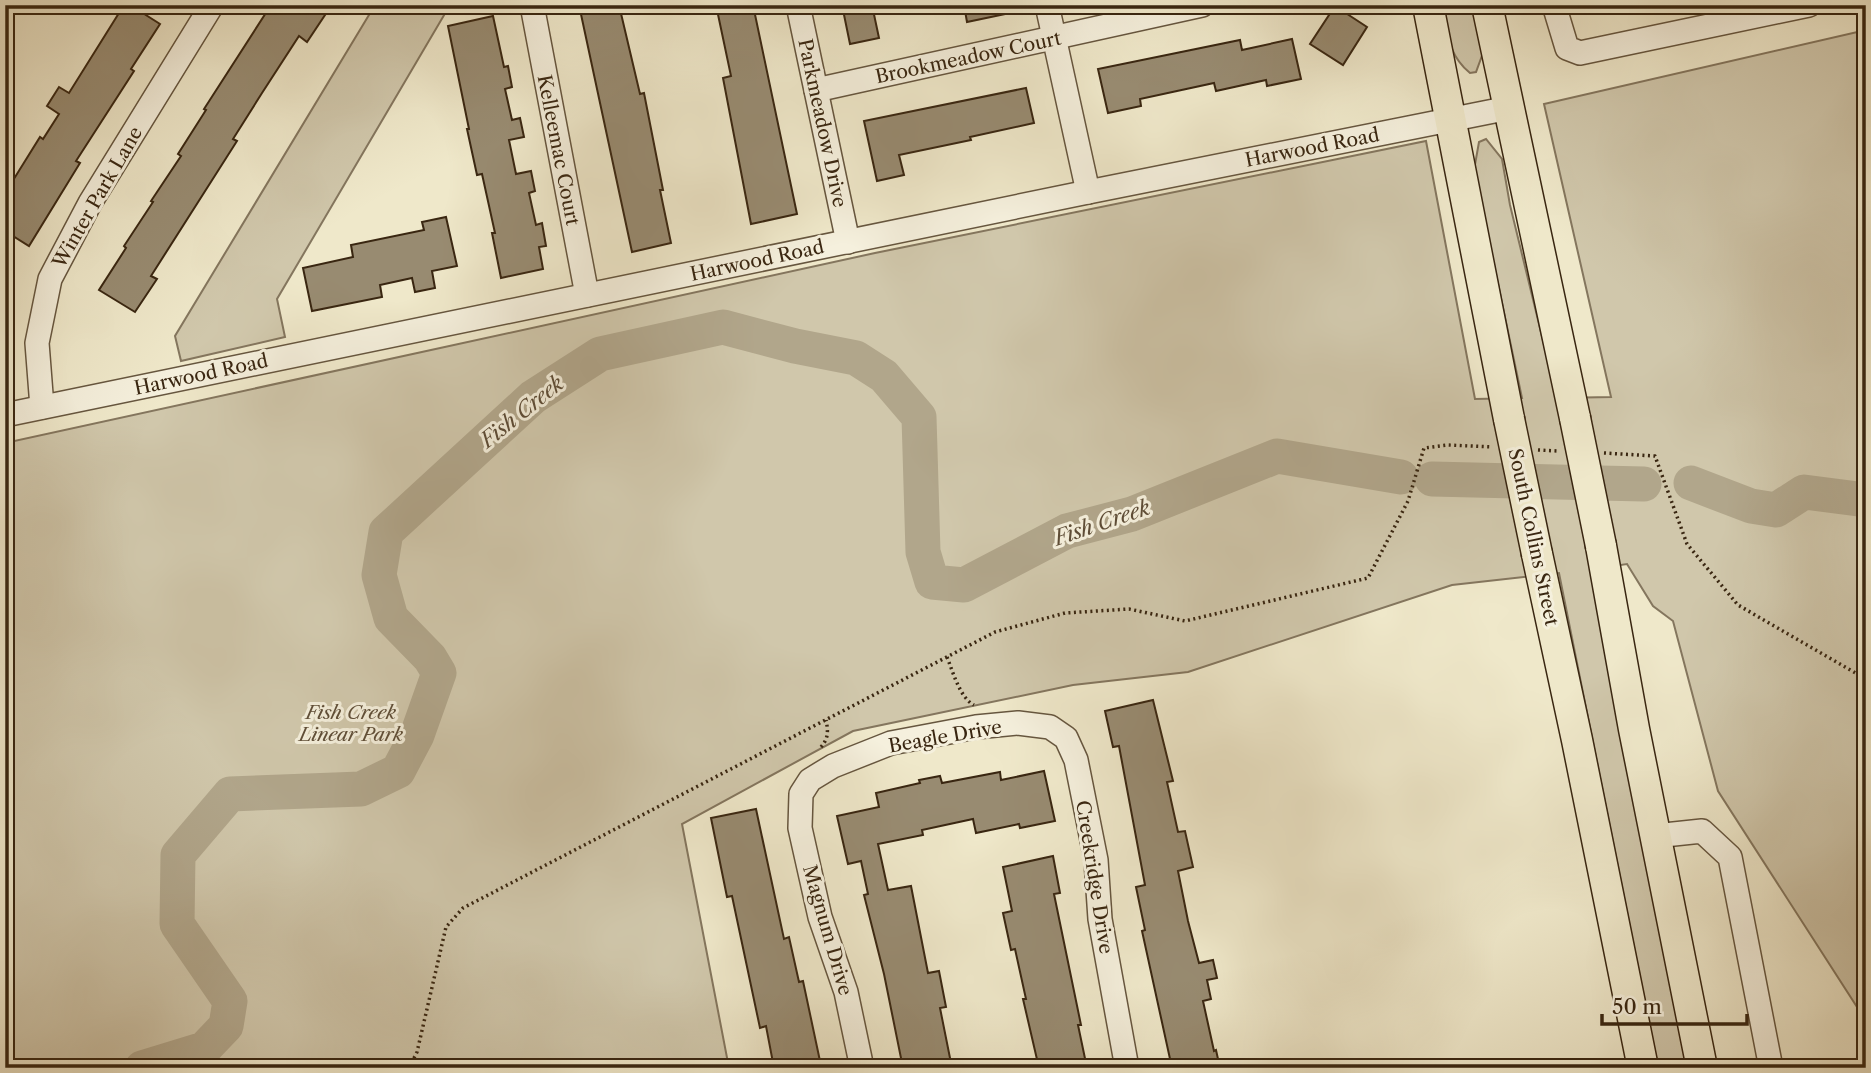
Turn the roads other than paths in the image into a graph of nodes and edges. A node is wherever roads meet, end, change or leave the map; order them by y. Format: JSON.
{"nodes":[{"id":1,"x":212,"y":5,"type":"edge"},
{"id":2,"x":532,"y":5,"type":"edge"},
{"id":3,"x":798,"y":5,"type":"edge"},
{"id":4,"x":1047,"y":5,"type":"edge"},
{"id":5,"x":1202,"y":5,"type":"edge"},
{"id":6,"x":1428,"y":5,"type":"edge"},
{"id":7,"x":1488,"y":5,"type":"edge"},
{"id":8,"x":1553,"y":5,"type":"edge"},
{"id":9,"x":1809,"y":5,"type":"edge"},
{"id":10,"x":1054,"y":38,"type":"junction"},
{"id":11,"x":816,"y":90,"type":"junction"},
{"id":12,"x":1509,"y":108,"type":"junction"},
{"id":13,"x":1452,"y":119,"type":"junction"},
{"id":14,"x":1088,"y":192,"type":"junction"},
{"id":15,"x":848,"y":242,"type":"junction"},
{"id":16,"x":587,"y":295,"type":"junction"},
{"id":17,"x":42,"y":407,"type":"junction"},
{"id":18,"x":5,"y":415,"type":"edge"},
{"id":19,"x":1018,"y":723,"type":"joint"},
{"id":20,"x":833,"y":766,"type":"joint"},
{"id":21,"x":1655,"y":836,"type":"junction"},
{"id":22,"x":862,"y":1068,"type":"edge"},
{"id":23,"x":1127,"y":1068,"type":"edge"},
{"id":24,"x":1643,"y":1068,"type":"edge"},
{"id":25,"x":1702,"y":1068,"type":"edge"},
{"id":26,"x":1771,"y":1068,"type":"edge"}],
"edges":[{"from":1,"to":17,"type":"street","name":"Winter Park Lane"},
{"from":2,"to":16,"type":"street","name":"Kelleemac Court"},
{"from":3,"to":11,"type":"street","name":"Parkmeadow Drive"},
{"from":4,"to":10,"type":"street"},
{"from":5,"to":10,"type":"street","name":"Brookmeadow Court"},
{"from":6,"to":13,"type":"main road","name":"South Collins Street"},
{"from":7,"to":12,"type":"main road"},
{"from":8,"to":9,"type":"street"},
{"from":10,"to":11,"type":"street","name":"Brookmeadow Court"},
{"from":10,"to":14,"type":"street"},
{"from":11,"to":15,"type":"street","name":"Parkmeadow Drive"},
{"from":12,"to":13,"type":"street","name":"Harwood Road"},
{"from":12,"to":21,"type":"main road","bridge":true},
{"from":13,"to":14,"type":"street","name":"Harwood Road"},
{"from":13,"to":24,"type":"main road","name":"South Collins Street","bridge":true},
{"from":14,"to":15,"type":"street","name":"Harwood Road"},
{"from":15,"to":16,"type":"street","name":"Harwood Road"},
{"from":16,"to":17,"type":"street","name":"Harwood Road"},
{"from":17,"to":18,"type":"street","name":"Harwood Road"},
{"from":19,"to":20,"type":"street","name":"Beagle Drive"},
{"from":19,"to":23,"type":"street","name":"Creekridge Drive"},
{"from":20,"to":22,"type":"street","name":"Magnum Drive"},
{"from":21,"to":25,"type":"main road"},
{"from":21,"to":26,"type":"street"}]}
